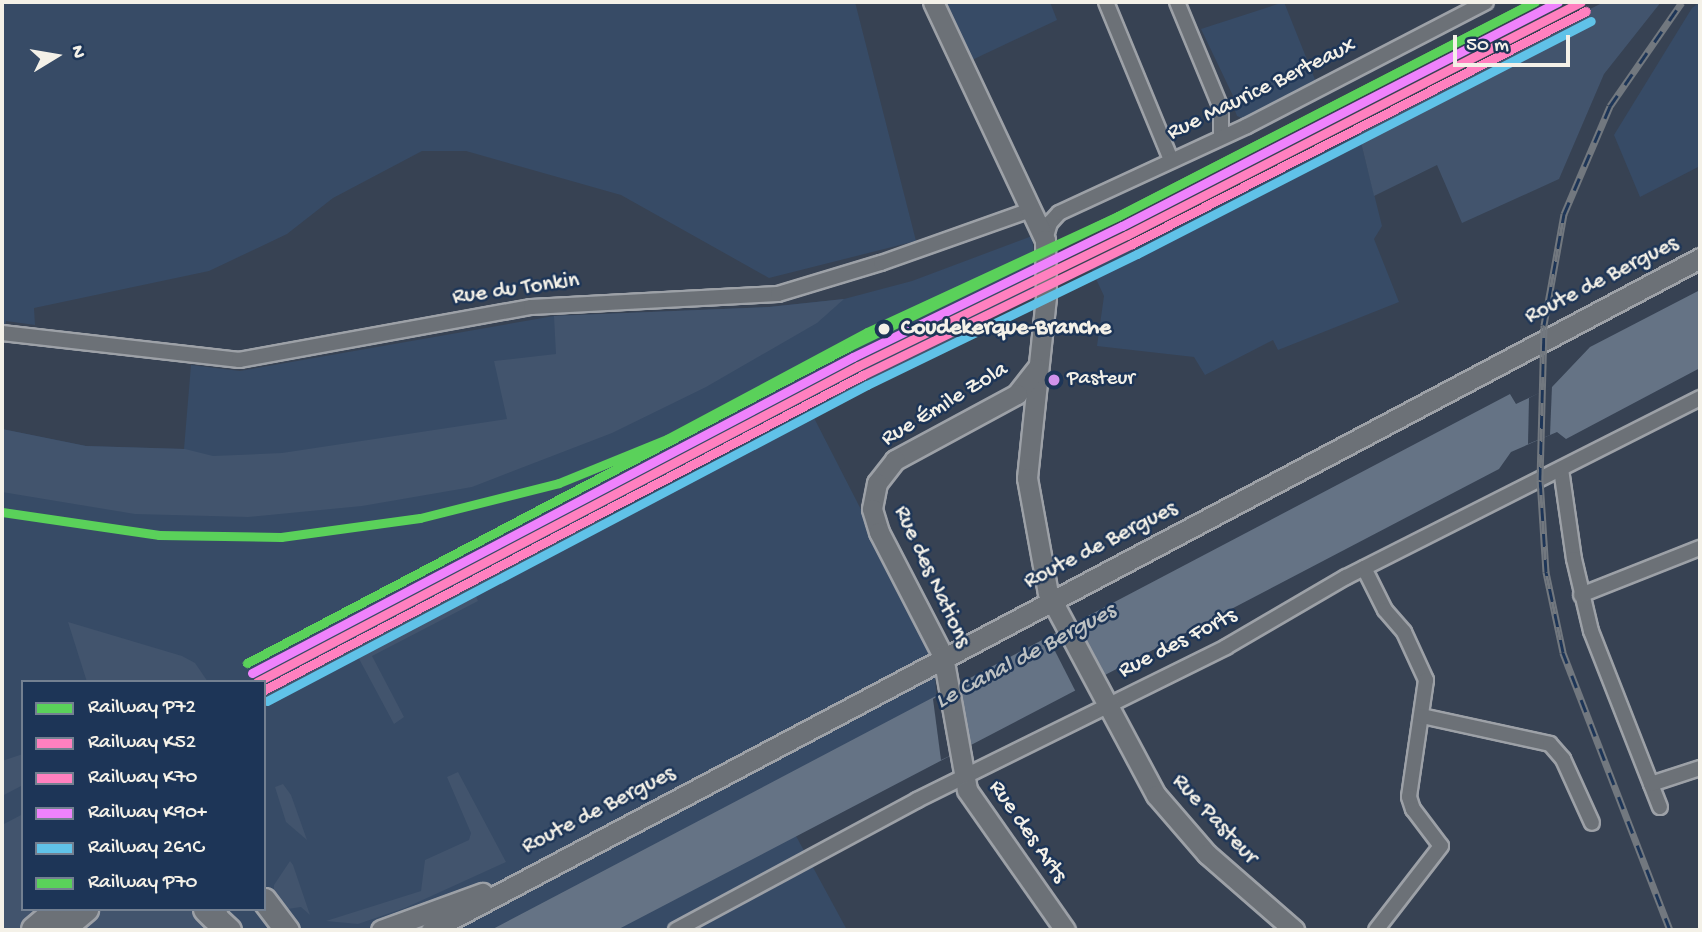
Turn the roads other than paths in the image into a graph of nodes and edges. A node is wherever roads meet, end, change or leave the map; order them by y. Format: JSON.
{"nodes":[{"id":1,"x":933,"y":2,"type":"edge"},
{"id":2,"x":1106,"y":2,"type":"edge"},
{"id":3,"x":1177,"y":2,"type":"edge"},
{"id":4,"x":1486,"y":2,"type":"edge"},
{"id":5,"x":1221,"y":136,"type":"junction"},
{"id":6,"x":1171,"y":159,"type":"junction"},
{"id":7,"x":1030,"y":214,"type":"junction"},
{"id":8,"x":1056,"y":215,"type":"junction"},
{"id":9,"x":1045,"y":240,"type":"junction"},
{"id":10,"x":1700,"y":258,"type":"edge"},
{"id":11,"x":2,"y":333,"type":"edge"},
{"id":12,"x":1040,"y":361,"type":"junction"},
{"id":13,"x":1700,"y":398,"type":"edge"},
{"id":14,"x":995,"y":407,"type":"junction"},
{"id":15,"x":1033,"y":421,"type":"junction"},
{"id":16,"x":1561,"y":469,"type":"junction"},
{"id":17,"x":874,"y":490,"type":"joint"},
{"id":18,"x":1700,"y":548,"type":"edge"},
{"id":19,"x":1364,"y":568,"type":"junction"},
{"id":20,"x":1581,"y":595,"type":"junction"},
{"id":21,"x":1051,"y":600,"type":"junction"},
{"id":22,"x":943,"y":656,"type":"junction"},
{"id":23,"x":1102,"y":698,"type":"junction"},
{"id":24,"x":1422,"y":716,"type":"junction"},
{"id":25,"x":961,"y":767,"type":"junction"},
{"id":26,"x":1700,"y":768,"type":"edge"},
{"id":27,"x":1651,"y":784,"type":"junction"},
{"id":28,"x":1660,"y":807,"type":"dead end"},
{"id":29,"x":1592,"y":823,"type":"dead end"},
{"id":30,"x":523,"y":878,"type":"junction"},
{"id":31,"x":266,"y":903,"type":"edge"},
{"id":32,"x":58,"y":911,"type":"edge"},
{"id":33,"x":83,"y":911,"type":"edge"},
{"id":34,"x":35,"y":930,"type":"edge"},
{"id":35,"x":60,"y":930,"type":"edge"},
{"id":36,"x":287,"y":930,"type":"edge"},
{"id":37,"x":381,"y":930,"type":"edge"},
{"id":38,"x":431,"y":930,"type":"edge"},
{"id":39,"x":676,"y":930,"type":"edge"},
{"id":40,"x":1065,"y":930,"type":"edge"},
{"id":41,"x":1294,"y":930,"type":"edge"},
{"id":42,"x":1376,"y":930,"type":"edge"}],
"edges":[{"from":1,"to":7,"type":"street"},
{"from":2,"to":6,"type":"street"},
{"from":3,"to":5,"type":"street"},
{"from":4,"to":5,"type":"street","name":"Rue Maurice Berteaux"},
{"from":5,"to":6,"type":"street","name":"Rue Maurice Berteaux"},
{"from":6,"to":8,"type":"street","name":"Rue Maurice Berteaux"},
{"from":7,"to":8,"type":"street","name":"Rue Maurice Berteaux"},
{"from":7,"to":9,"type":"street"},
{"from":7,"to":11,"type":"street","name":"Rue du Tonkin"},
{"from":8,"to":9,"type":"street"},
{"from":9,"to":12,"type":"street","name":"Rue Pasteur"},
{"from":10,"to":21,"type":"street","name":"Route de Bergues"},
{"from":12,"to":14,"type":"street","name":"Rue Émile Zola"},
{"from":12,"to":15,"type":"street","name":"Rue Pasteur"},
{"from":13,"to":16,"type":"street","name":"Rue des Forts"},
{"from":14,"to":15,"type":"street"},
{"from":14,"to":17,"type":"street","name":"Rue Émile Zola"},
{"from":15,"to":21,"type":"street","name":"Rue Pasteur"},
{"from":16,"to":19,"type":"street","name":"Rue des Forts"},
{"from":16,"to":20,"type":"street"},
{"from":17,"to":22,"type":"street","name":"Rue des Nations"},
{"from":18,"to":20,"type":"street"},
{"from":19,"to":23,"type":"street","name":"Rue des Forts"},
{"from":19,"to":24,"type":"street"},
{"from":20,"to":27,"type":"street"},
{"from":21,"to":22,"type":"street","name":"Route de Bergues"},
{"from":21,"to":23,"type":"street","name":"Rue Pasteur"},
{"from":22,"to":25,"type":"street","name":"Rue des Nations"},
{"from":22,"to":30,"type":"street","name":"Route de Bergues"},
{"from":23,"to":25,"type":"street","name":"Rue des Forts"},
{"from":23,"to":41,"type":"street","name":"Rue Pasteur"},
{"from":24,"to":29,"type":"street"},
{"from":24,"to":42,"type":"street"},
{"from":25,"to":39,"type":"street","name":"Rue des Forts"},
{"from":25,"to":40,"type":"street","name":"Rue des Arts"},
{"from":26,"to":27,"type":"street"},
{"from":27,"to":28,"type":"street"},
{"from":30,"to":37,"type":"street","name":"Route de Bergues"},
{"from":30,"to":38,"type":"street","name":"Route de Bergues"},
{"from":31,"to":36,"type":"main road"},
{"from":32,"to":34,"type":"highway"},
{"from":33,"to":35,"type":"highway"}]}
